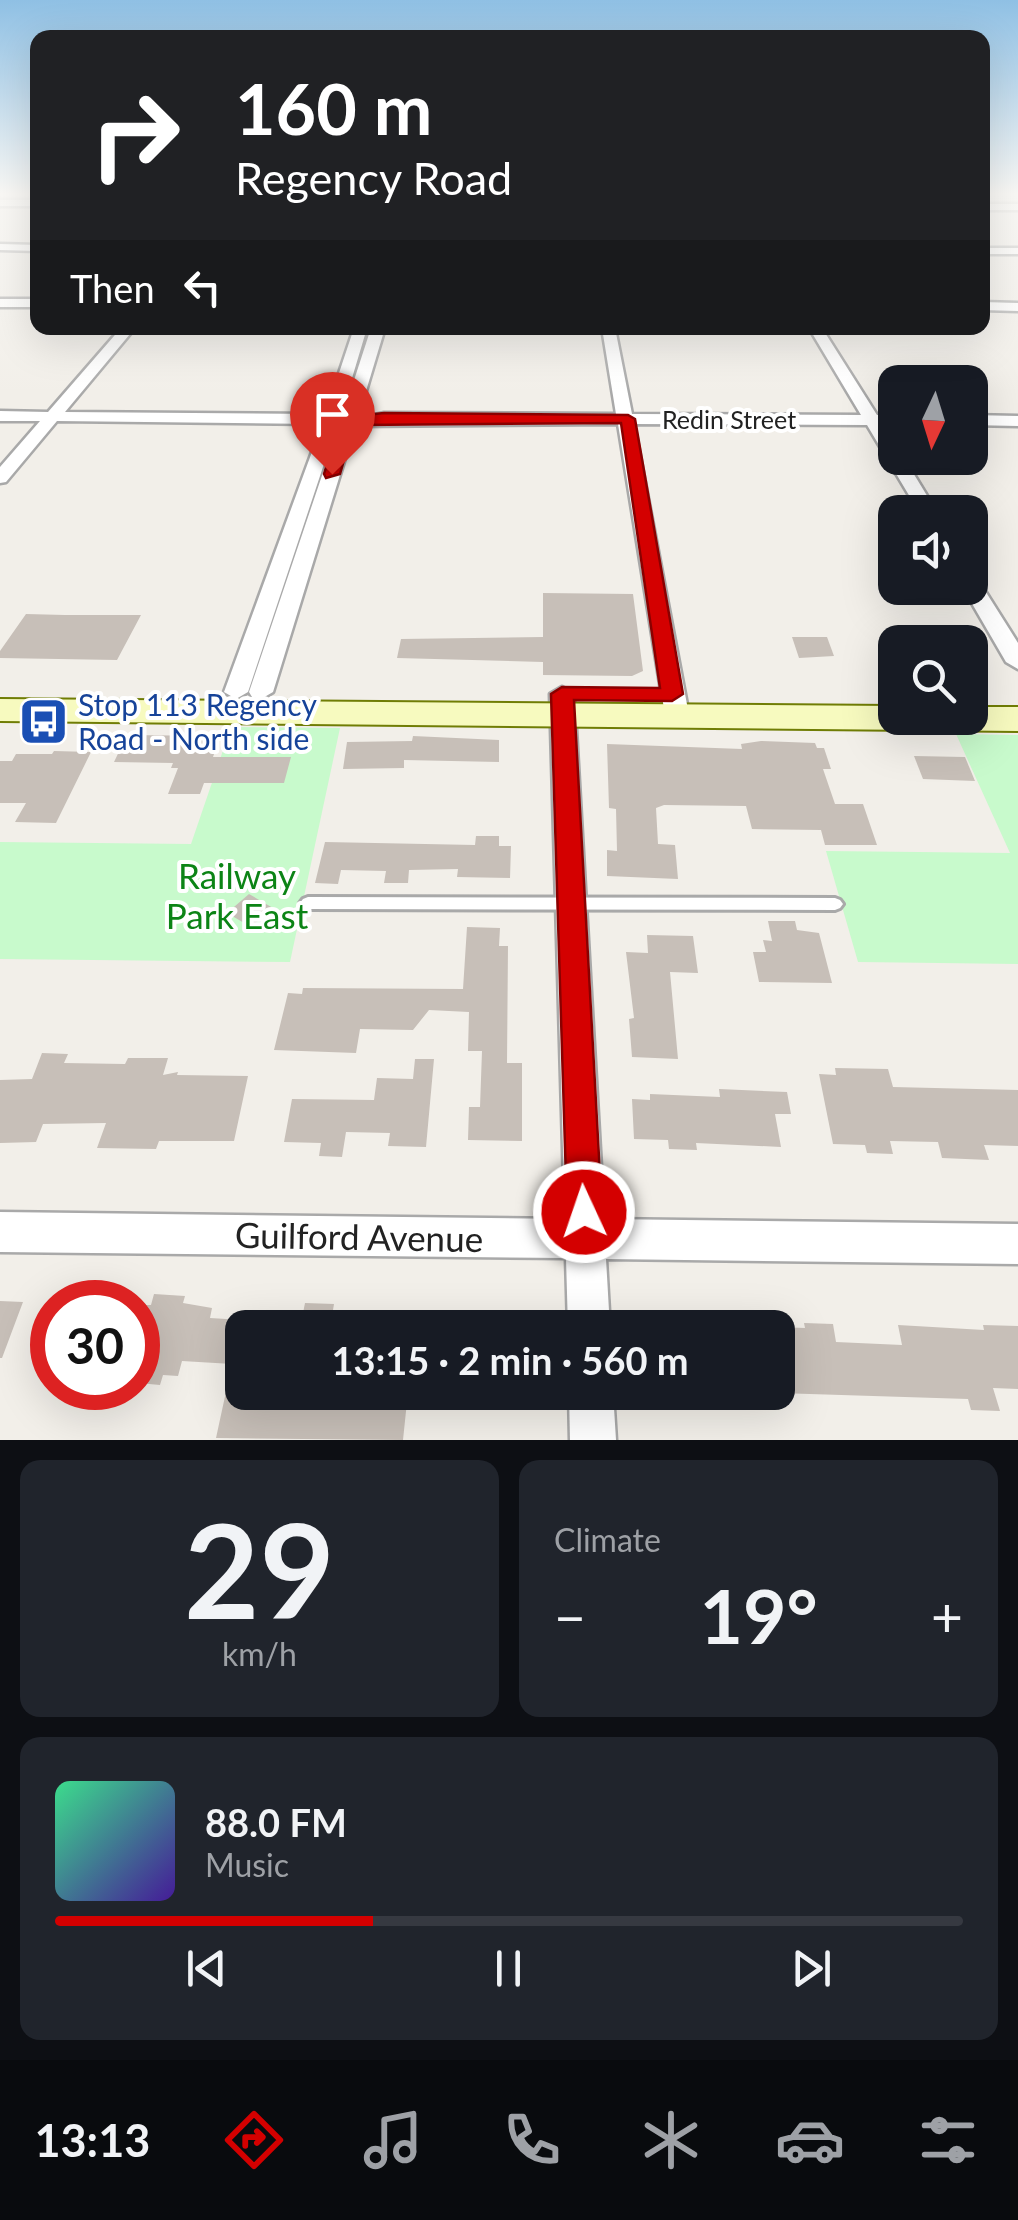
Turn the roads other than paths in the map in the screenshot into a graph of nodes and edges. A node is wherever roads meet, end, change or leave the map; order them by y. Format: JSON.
{"nodes":[{"id":1,"x":0,"y":303,"type":"edge"},
{"id":2,"x":30,"y":303,"type":"edge"},
{"id":3,"x":990,"y":306,"type":"edge"},
{"id":4,"x":1000,"y":306,"type":"junction"},
{"id":5,"x":1018,"y":306,"type":"edge"},
{"id":6,"x":1018,"y":324,"type":"edge"},
{"id":7,"x":122,"y":335,"type":"edge"},
{"id":8,"x":358,"y":335,"type":"edge"},
{"id":9,"x":376,"y":335,"type":"edge"},
{"id":10,"x":611,"y":335,"type":"edge"},
{"id":11,"x":820,"y":335,"type":"edge"},
{"id":12,"x":340,"y":386,"type":"junction"},
{"id":13,"x":360,"y":386,"type":"junction"},
{"id":14,"x":0,"y":416,"type":"edge"},
{"id":15,"x":52,"y":416,"type":"junction"},
{"id":16,"x":628,"y":419,"type":"junction"},
{"id":17,"x":872,"y":420,"type":"junction"},
{"id":18,"x":878,"y":420,"type":"edge"},
{"id":19,"x":988,"y":420,"type":"edge"},
{"id":20,"x":1018,"y":420,"type":"edge"},
{"id":21,"x":338,"y":421,"type":"junction"},
{"id":22,"x":0,"y":478,"type":"edge"},
{"id":23,"x":918,"y":495,"type":"edge"},
{"id":24,"x":984,"y":605,"type":"edge"},
{"id":25,"x":261,"y":617,"type":"junction"},
{"id":26,"x":285,"y":617,"type":"junction"},
{"id":27,"x":1018,"y":662,"type":"edge"},
{"id":28,"x":253,"y":678,"type":"junction"},
{"id":29,"x":0,"y":691,"type":"edge"},
{"id":30,"x":988,"y":696,"type":"edge"},
{"id":31,"x":1018,"y":696,"type":"edge"},
{"id":32,"x":878,"y":697,"type":"edge"},
{"id":33,"x":562,"y":704,"type":"junction"},
{"id":34,"x":675,"y":705,"type":"junction"},
{"id":35,"x":0,"y":710,"type":"edge"},
{"id":36,"x":1018,"y":718,"type":"edge"},
{"id":37,"x":308,"y":903,"type":"dead end"},
{"id":38,"x":570,"y":904,"type":"junction"},
{"id":39,"x":834,"y":904,"type":"dead end"},
{"id":40,"x":0,"y":1232,"type":"edge"},
{"id":41,"x":586,"y":1239,"type":"junction"},
{"id":42,"x":1018,"y":1244,"type":"edge"},
{"id":43,"x":588,"y":1310,"type":"edge"},
{"id":44,"x":592,"y":1410,"type":"edge"},
{"id":45,"x":593,"y":1440,"type":"edge"}],
"edges":[{"from":1,"to":2,"type":"street"},
{"from":3,"to":4,"type":"street"},
{"from":4,"to":5,"type":"street"},
{"from":4,"to":6,"type":"street"},
{"from":7,"to":15,"type":"street"},
{"from":8,"to":12,"type":"street"},
{"from":9,"to":13,"type":"street"},
{"from":10,"to":16,"type":"street"},
{"from":11,"to":17,"type":"street"},
{"from":12,"to":13,"type":"lane"},
{"from":12,"to":21,"type":"street"},
{"from":13,"to":21,"type":"street"},
{"from":14,"to":15,"type":"street","name":"Redin Street"},
{"from":15,"to":21,"type":"street","name":"Redin Street"},
{"from":15,"to":22,"type":"street"},
{"from":16,"to":17,"type":"street","name":"Redin Street"},
{"from":16,"to":21,"type":"street","name":"Redin Street"},
{"from":16,"to":34,"type":"street"},
{"from":17,"to":18,"type":"street","name":"Redin Street"},
{"from":17,"to":23,"type":"street"},
{"from":19,"to":20,"type":"street"},
{"from":21,"to":25,"type":"street"},
{"from":21,"to":26,"type":"street"},
{"from":24,"to":27,"type":"street"},
{"from":25,"to":26,"type":"lane"},
{"from":25,"to":28,"type":"street"},
{"from":26,"to":28,"type":"street"},
{"from":28,"to":29,"type":"main road"},
{"from":28,"to":33,"type":"main road"},
{"from":30,"to":31,"type":"main road"},
{"from":32,"to":34,"type":"main road"},
{"from":33,"to":34,"type":"main road"},
{"from":33,"to":35,"type":"main road"},
{"from":33,"to":38,"type":"street"},
{"from":34,"to":36,"type":"main road"},
{"from":37,"to":38,"type":"lane"},
{"from":38,"to":39,"type":"lane"},
{"from":38,"to":41,"type":"street"},
{"from":40,"to":41,"type":"street","name":"Guilford Avenue"},
{"from":41,"to":42,"type":"street","name":"Guilford Avenue"},
{"from":41,"to":43,"type":"street"},
{"from":44,"to":45,"type":"street"}]}
